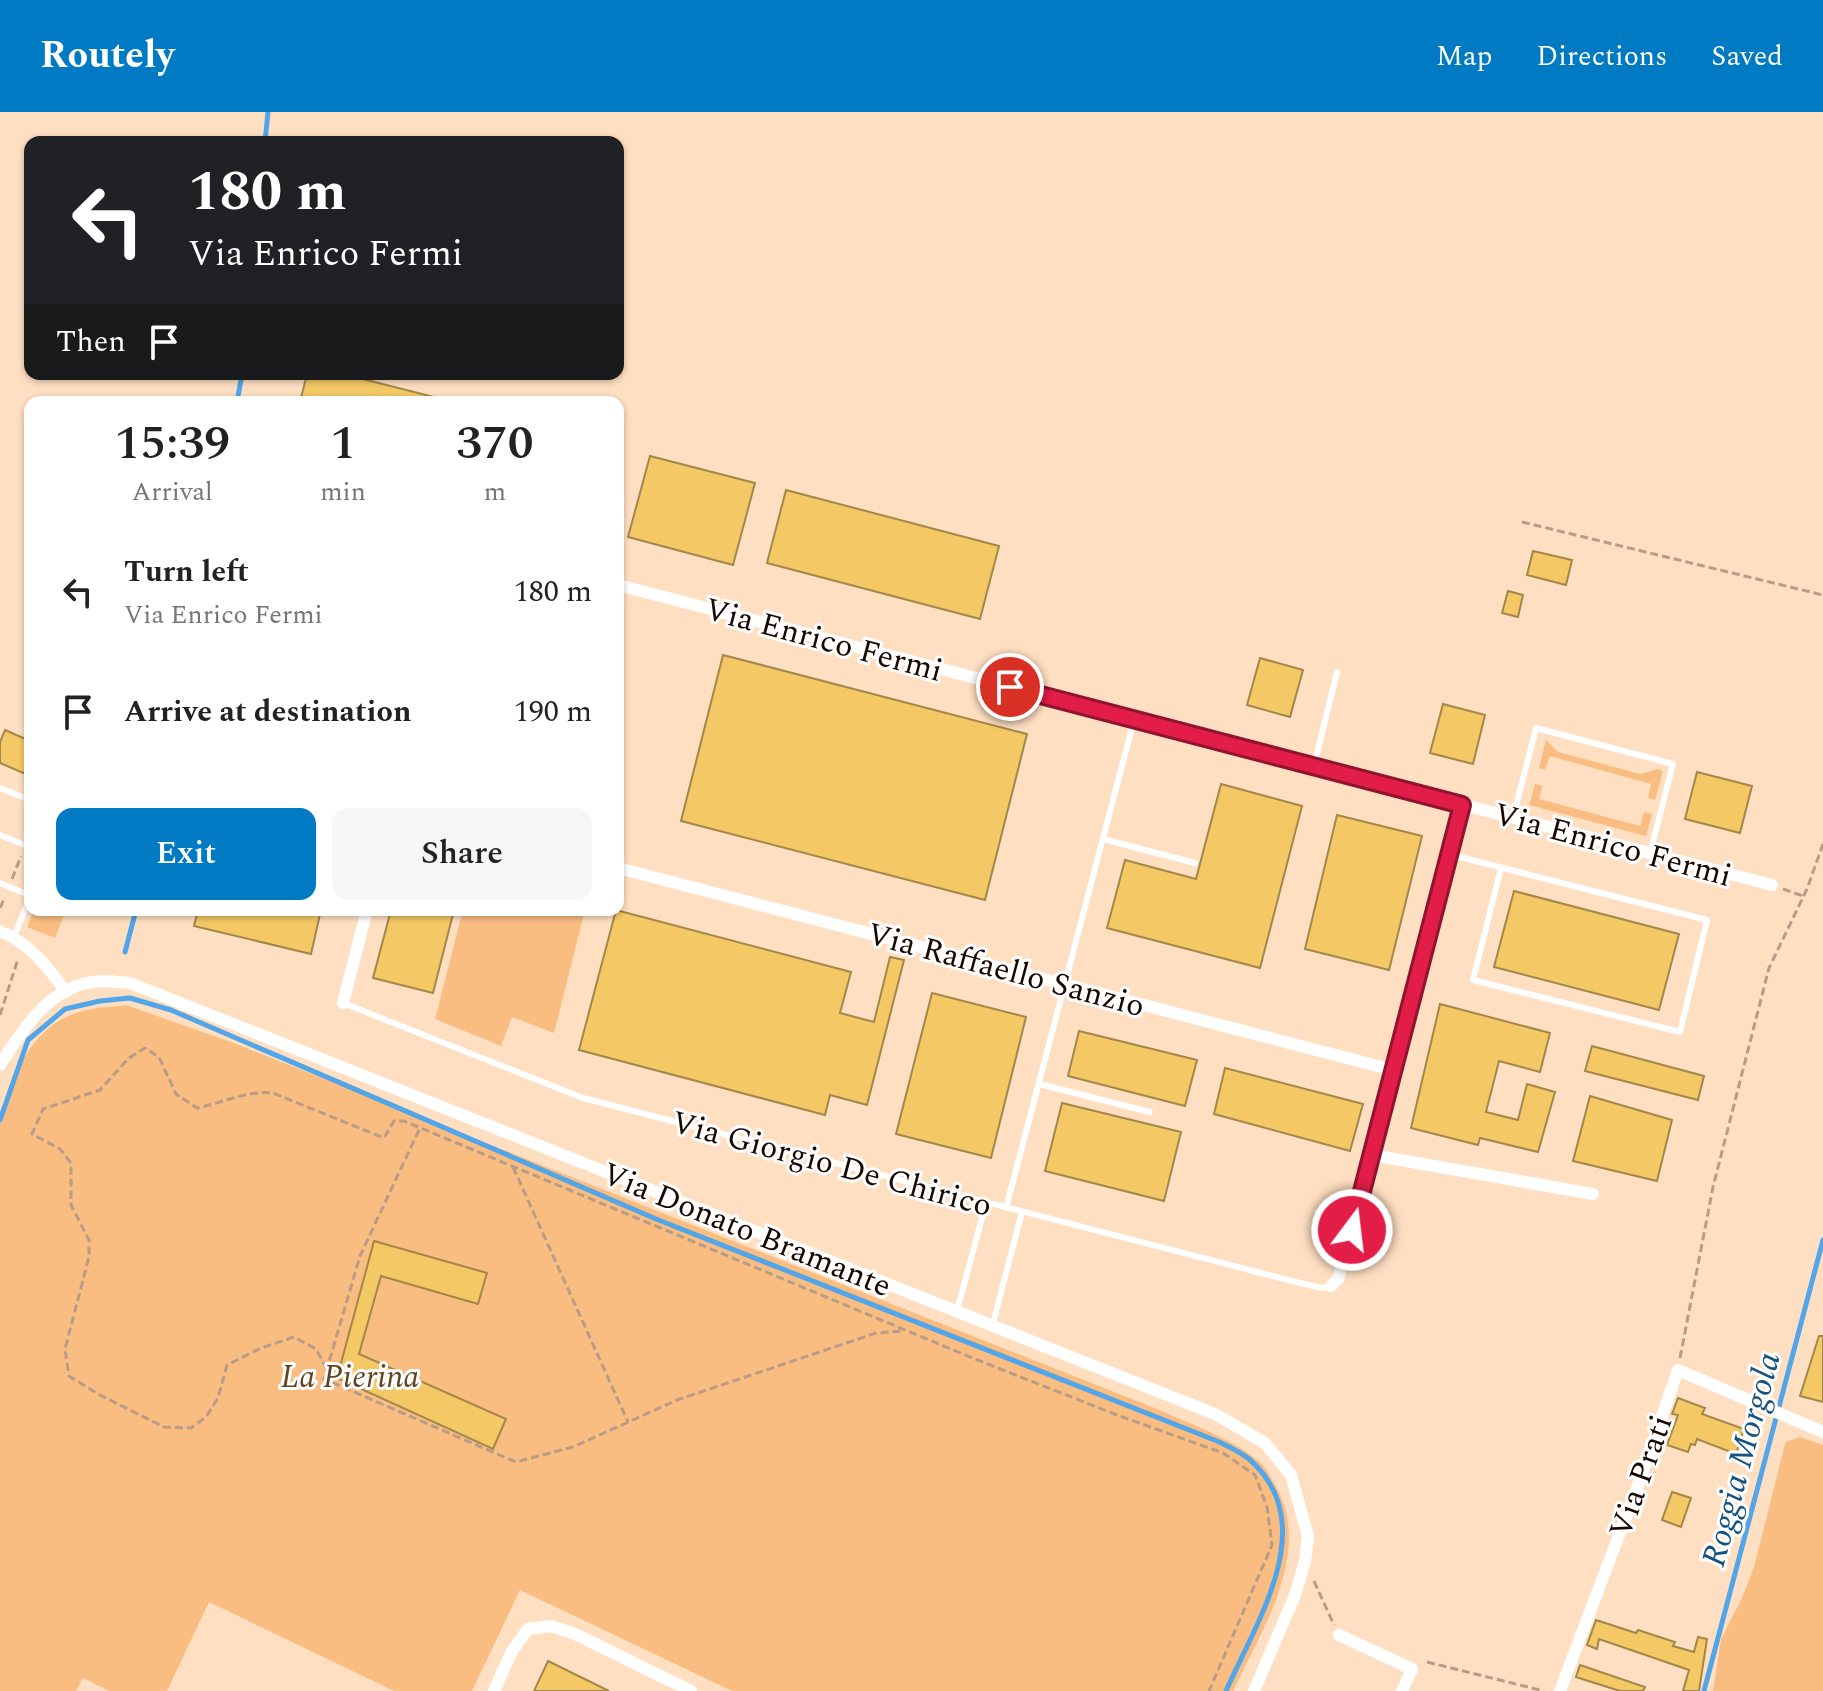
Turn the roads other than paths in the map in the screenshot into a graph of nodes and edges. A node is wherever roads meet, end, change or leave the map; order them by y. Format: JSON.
{"nodes":[{"id":1,"x":624,"y":587,"type":"edge"},
{"id":2,"x":1337,"y":672,"type":"dead end"},
{"id":3,"x":1134,"y":719,"type":"junction"},
{"id":4,"x":1314,"y":766,"type":"junction"},
{"id":5,"x":0,"y":788,"type":"edge"},
{"id":6,"x":24,"y":798,"type":"edge"},
{"id":7,"x":1462,"y":805,"type":"junction"},
{"id":8,"x":1513,"y":818,"type":"junction"},
{"id":9,"x":0,"y":835,"type":"edge"},
{"id":10,"x":1103,"y":839,"type":"junction"},
{"id":11,"x":24,"y":844,"type":"edge"},
{"id":12,"x":1650,"y":853,"type":"junction"},
{"id":13,"x":1448,"y":854,"type":"junction"},
{"id":14,"x":1195,"y":863,"type":"dead end"},
{"id":15,"x":1501,"y":868,"type":"junction"},
{"id":16,"x":624,"y":870,"type":"edge"},
{"id":17,"x":0,"y":883,"type":"edge"},
{"id":18,"x":1772,"y":885,"type":"road end"},
{"id":19,"x":24,"y":893,"type":"edge"},
{"id":20,"x":24,"y":910,"type":"edge"},
{"id":21,"x":365,"y":916,"type":"edge"},
{"id":22,"x":0,"y":931,"type":"edge"},
{"id":23,"x":14,"y":937,"type":"junction"},
{"id":24,"x":1065,"y":984,"type":"junction"},
{"id":25,"x":66,"y":992,"type":"junction"},
{"id":26,"x":343,"y":1003,"type":"joint"},
{"id":27,"x":0,"y":1065,"type":"edge"},
{"id":28,"x":1393,"y":1070,"type":"junction"},
{"id":29,"x":1039,"y":1084,"type":"junction"},
{"id":30,"x":1150,"y":1112,"type":"dead end"},
{"id":31,"x":1372,"y":1155,"type":"junction"},
{"id":32,"x":1593,"y":1194,"type":"dead end"},
{"id":33,"x":986,"y":1203,"type":"junction"},
{"id":34,"x":1006,"y":1208,"type":"junction"},
{"id":35,"x":1022,"y":1212,"type":"junction"},
{"id":36,"x":1331,"y":1286,"type":"joint"},
{"id":37,"x":957,"y":1313,"type":"junction"},
{"id":38,"x":992,"y":1327,"type":"junction"},
{"id":39,"x":1823,"y":1432,"type":"edge"},
{"id":40,"x":1339,"y":1635,"type":"road end"},
{"id":41,"x":494,"y":1691,"type":"edge"},
{"id":42,"x":691,"y":1691,"type":"edge"},
{"id":43,"x":1254,"y":1691,"type":"edge"},
{"id":44,"x":1402,"y":1691,"type":"edge"},
{"id":45,"x":1560,"y":1691,"type":"edge"}],
"edges":[{"from":1,"to":3,"type":"street","name":"Via Enrico Fermi"},
{"from":2,"to":4,"type":"lane"},
{"from":3,"to":4,"type":"street","name":"Via Enrico Fermi"},
{"from":3,"to":10,"type":"lane"},
{"from":4,"to":7,"type":"street","name":"Via Enrico Fermi"},
{"from":5,"to":6,"type":"lane"},
{"from":7,"to":8,"type":"street","name":"Via Enrico Fermi"},
{"from":7,"to":13,"type":"street"},
{"from":8,"to":12,"type":"street","name":"Via Enrico Fermi"},
{"from":8,"to":12,"type":"lane"},
{"from":9,"to":11,"type":"lane"},
{"from":10,"to":14,"type":"lane"},
{"from":10,"to":24,"type":"lane"},
{"from":12,"to":18,"type":"street","name":"Via Enrico Fermi"},
{"from":13,"to":15,"type":"lane"},
{"from":13,"to":28,"type":"street"},
{"from":15,"to":15,"type":"lane"},
{"from":16,"to":24,"type":"street","name":"Via Raffaello Sanzio"},
{"from":17,"to":19,"type":"lane"},
{"from":20,"to":23,"type":"lane"},
{"from":21,"to":26,"type":"street"},
{"from":22,"to":23,"type":"street"},
{"from":23,"to":25,"type":"street"},
{"from":24,"to":28,"type":"street","name":"Via Raffaello Sanzio"},
{"from":24,"to":29,"type":"lane"},
{"from":25,"to":27,"type":"street","name":"Via Donato Bramante"},
{"from":25,"to":37,"type":"street","name":"Via Donato Bramante"},
{"from":26,"to":33,"type":"lane","name":"Via Giorgio De Chirico"},
{"from":28,"to":31,"type":"street"},
{"from":29,"to":30,"type":"lane"},
{"from":29,"to":34,"type":"lane"},
{"from":31,"to":32,"type":"street"},
{"from":31,"to":36,"type":"street"},
{"from":33,"to":34,"type":"lane","name":"Via Giorgio De Chirico"},
{"from":33,"to":37,"type":"lane"},
{"from":34,"to":35,"type":"lane","name":"Via Giorgio De Chirico"},
{"from":35,"to":36,"type":"lane","name":"Via Giorgio De Chirico"},
{"from":35,"to":38,"type":"lane"},
{"from":37,"to":38,"type":"street","name":"Via Donato Bramante"},
{"from":38,"to":43,"type":"street","name":"Via Donato Bramante"},
{"from":39,"to":45,"type":"street","name":"Via Prati"},
{"from":40,"to":44,"type":"street"},
{"from":41,"to":42,"type":"street"}]}
